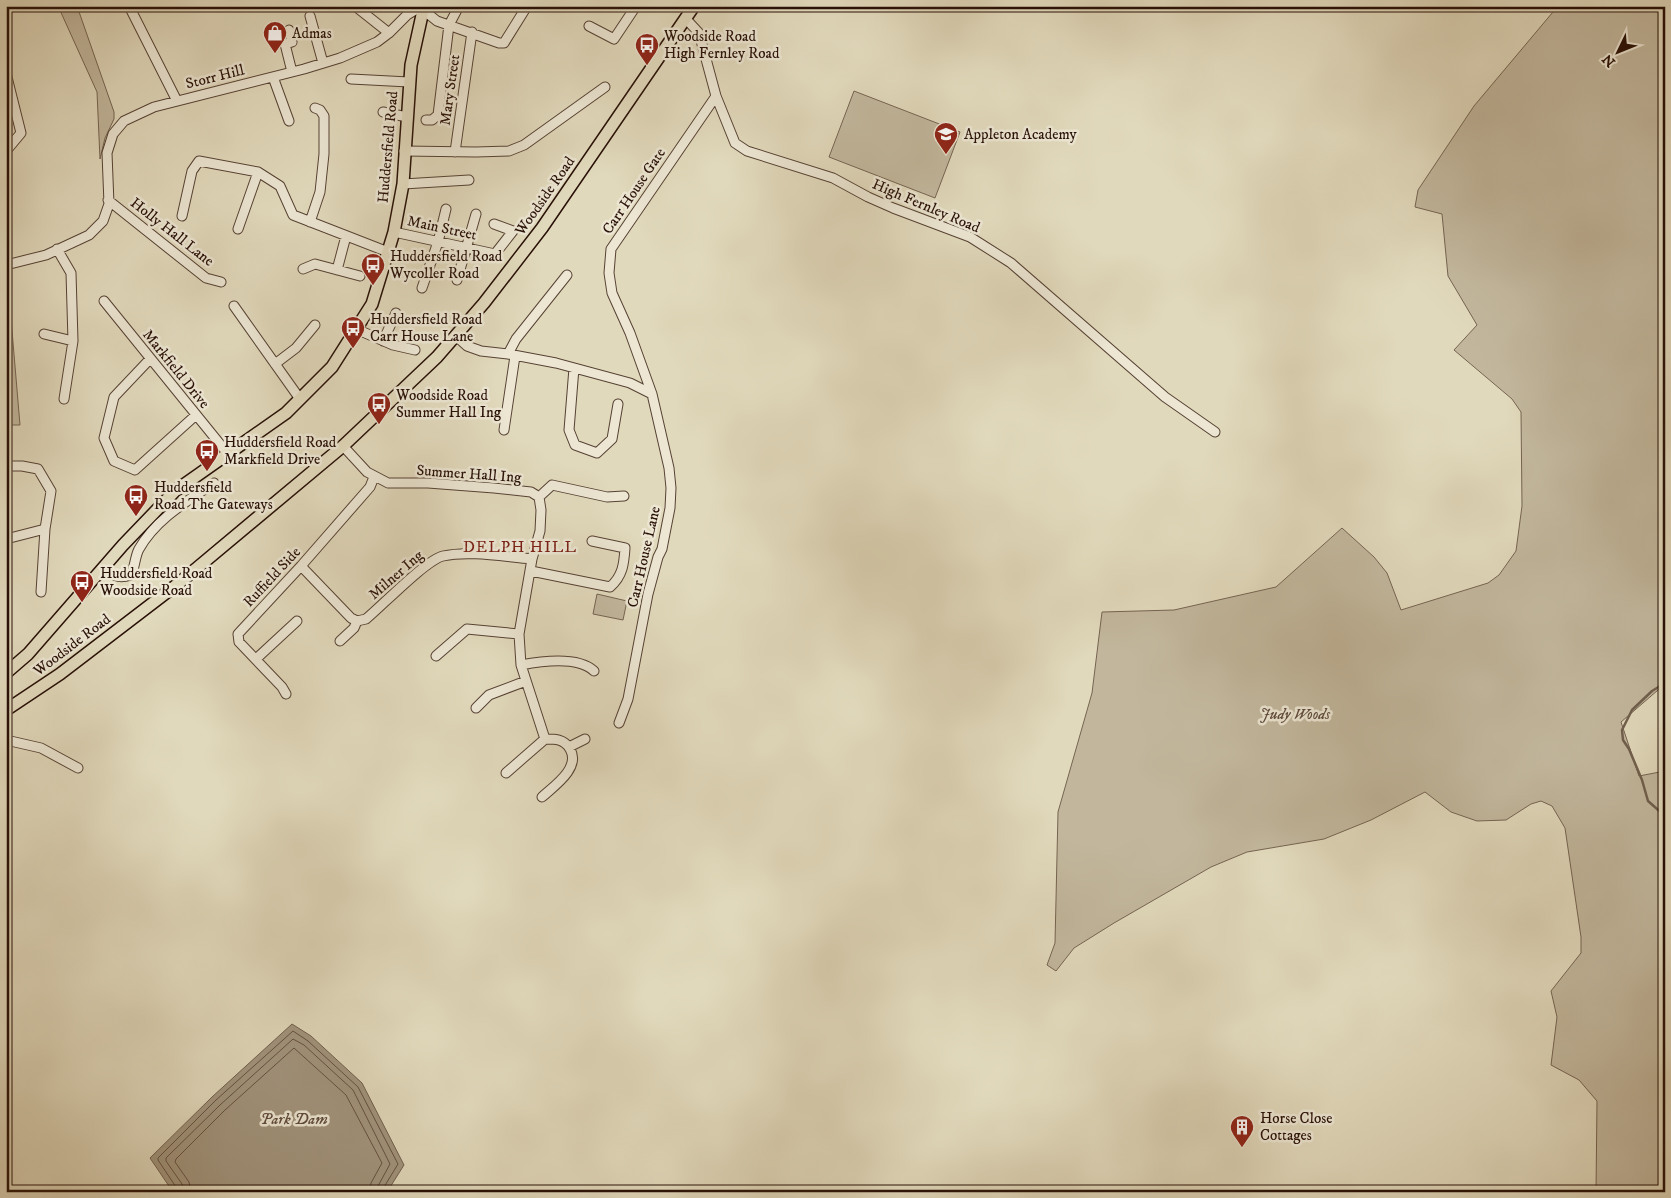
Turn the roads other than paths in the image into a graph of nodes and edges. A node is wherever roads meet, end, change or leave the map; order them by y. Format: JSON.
{"nodes":[{"id":1,"x":129,"y":6,"type":"edge"},
{"id":2,"x":355,"y":6,"type":"edge"},
{"id":3,"x":459,"y":6,"type":"edge"},
{"id":4,"x":527,"y":6,"type":"edge"},
{"id":5,"x":636,"y":6,"type":"edge"},
{"id":6,"x":694,"y":6,"type":"edge"},
{"id":7,"x":423,"y":8,"type":"edge"},
{"id":8,"x":310,"y":16,"type":"dead end"},
{"id":9,"x":686,"y":19,"type":"junction"},
{"id":10,"x":449,"y":24,"type":"junction"},
{"id":11,"x":589,"y":26,"type":"dead end"},
{"id":12,"x":289,"y":30,"type":"dead end"},
{"id":13,"x":472,"y":32,"type":"junction"},
{"id":14,"x":389,"y":33,"type":"junction"},
{"id":15,"x":324,"y":63,"type":"junction"},
{"id":16,"x":292,"y":72,"type":"junction"},
{"id":17,"x":6,"y":73,"type":"edge"},
{"id":18,"x":273,"y":77,"type":"junction"},
{"id":19,"x":351,"y":79,"type":"dead end"},
{"id":20,"x":409,"y":82,"type":"junction"},
{"id":21,"x":605,"y":87,"type":"dead end"},
{"id":22,"x":716,"y":96,"type":"junction"},
{"id":23,"x":177,"y":101,"type":"junction"},
{"id":24,"x":315,"y":108,"type":"dead end"},
{"id":25,"x":383,"y":112,"type":"dead end"},
{"id":26,"x":407,"y":117,"type":"junction"},
{"id":27,"x":426,"y":120,"type":"dead end"},
{"id":28,"x":289,"y":121,"type":"dead end"},
{"id":29,"x":6,"y":151,"type":"edge"},
{"id":30,"x":404,"y":151,"type":"junction"},
{"id":31,"x":455,"y":152,"type":"junction"},
{"id":32,"x":258,"y":172,"type":"junction"},
{"id":33,"x":469,"y":180,"type":"dead end"},
{"id":34,"x":403,"y":184,"type":"junction"},
{"id":35,"x":108,"y":200,"type":"junction"},
{"id":36,"x":446,"y":209,"type":"dead end"},
{"id":37,"x":476,"y":214,"type":"dead end"},
{"id":38,"x":182,"y":216,"type":"dead end"},
{"id":39,"x":310,"y":222,"type":"junction"},
{"id":40,"x":494,"y":224,"type":"dead end"},
{"id":41,"x":238,"y":229,"type":"dead end"},
{"id":42,"x":394,"y":232,"type":"junction"},
{"id":43,"x":346,"y":236,"type":"junction"},
{"id":44,"x":438,"y":242,"type":"junction"},
{"id":45,"x":466,"y":248,"type":"junction"},
{"id":46,"x":58,"y":249,"type":"junction"},
{"id":47,"x":388,"y":252,"type":"junction"},
{"id":48,"x":6,"y":265,"type":"edge"},
{"id":49,"x":303,"y":269,"type":"dead end"},
{"id":50,"x":337,"y":270,"type":"junction"},
{"id":51,"x":567,"y":275,"type":"dead end"},
{"id":52,"x":360,"y":276,"type":"dead end"},
{"id":53,"x":457,"y":280,"type":"dead end"},
{"id":54,"x":221,"y":282,"type":"dead end"},
{"id":55,"x":422,"y":288,"type":"dead end"},
{"id":56,"x":104,"y":301,"type":"dead end"},
{"id":57,"x":234,"y":306,"type":"dead end"},
{"id":58,"x":396,"y":313,"type":"dead end"},
{"id":59,"x":315,"y":325,"type":"dead end"},
{"id":60,"x":356,"y":329,"type":"junction"},
{"id":61,"x":44,"y":334,"type":"dead end"},
{"id":62,"x":456,"y":336,"type":"junction"},
{"id":63,"x":383,"y":340,"type":"junction"},
{"id":64,"x":73,"y":341,"type":"junction"},
{"id":65,"x":415,"y":350,"type":"dead end"},
{"id":66,"x":512,"y":355,"type":"junction"},
{"id":67,"x":150,"y":358,"type":"junction"},
{"id":68,"x":275,"y":364,"type":"junction"},
{"id":69,"x":574,"y":368,"type":"junction"},
{"id":70,"x":652,"y":394,"type":"junction"},
{"id":71,"x":64,"y":399,"type":"dead end"},
{"id":72,"x":300,"y":399,"type":"junction"},
{"id":73,"x":618,"y":404,"type":"dead end"},
{"id":74,"x":196,"y":415,"type":"junction"},
{"id":75,"x":504,"y":430,"type":"dead end"},
{"id":76,"x":1215,"y":432,"type":"dead end"},
{"id":77,"x":343,"y":446,"type":"junction"},
{"id":78,"x":228,"y":454,"type":"junction"},
{"id":79,"x":6,"y":466,"type":"edge"},
{"id":80,"x":374,"y":477,"type":"junction"},
{"id":81,"x":214,"y":483,"type":"dead end"},
{"id":82,"x":624,"y":496,"type":"dead end"},
{"id":83,"x":539,"y":497,"type":"junction"},
{"id":84,"x":45,"y":529,"type":"junction"},
{"id":85,"x":6,"y":539,"type":"edge"},
{"id":86,"x":592,"y":542,"type":"dead end"},
{"id":87,"x":532,"y":559,"type":"junction"},
{"id":88,"x":301,"y":566,"type":"junction"},
{"id":89,"x":104,"y":567,"type":"junction"},
{"id":90,"x":530,"y":571,"type":"junction"},
{"id":91,"x":41,"y":592,"type":"dead end"},
{"id":92,"x":297,"y":621,"type":"dead end"},
{"id":93,"x":357,"y":621,"type":"junction"},
{"id":94,"x":519,"y":634,"type":"junction"},
{"id":95,"x":340,"y":641,"type":"dead end"},
{"id":96,"x":436,"y":656,"type":"dead end"},
{"id":97,"x":256,"y":659,"type":"junction"},
{"id":98,"x":521,"y":665,"type":"junction"},
{"id":99,"x":594,"y":671,"type":"dead end"},
{"id":100,"x":6,"y":673,"type":"edge"},
{"id":101,"x":526,"y":681,"type":"junction"},
{"id":102,"x":286,"y":694,"type":"dead end"},
{"id":103,"x":476,"y":708,"type":"dead end"},
{"id":104,"x":6,"y":710,"type":"edge"},
{"id":105,"x":619,"y":723,"type":"dead end"},
{"id":106,"x":545,"y":739,"type":"junction"},
{"id":107,"x":585,"y":739,"type":"dead end"},
{"id":108,"x":6,"y":740,"type":"edge"},
{"id":109,"x":569,"y":747,"type":"junction"},
{"id":110,"x":78,"y":768,"type":"dead end"},
{"id":111,"x":506,"y":772,"type":"dead end"},
{"id":112,"x":542,"y":797,"type":"dead end"}],
"edges":[{"from":1,"to":23,"type":"street"},
{"from":2,"to":14,"type":"street"},
{"from":3,"to":10,"type":"street"},
{"from":4,"to":13,"type":"street"},
{"from":5,"to":11,"type":"street"},
{"from":6,"to":9,"type":"main road","name":"Woodside Road"},
{"from":7,"to":10,"type":"street"},
{"from":7,"to":14,"type":"street","name":"Storr Hill"},
{"from":7,"to":20,"type":"main road","name":"Huddersfield Road"},
{"from":8,"to":15,"type":"street"},
{"from":9,"to":22,"type":"street","name":"High Fernley Road"},
{"from":9,"to":62,"type":"main road","name":"Woodside Road"},
{"from":10,"to":13,"type":"street"},
{"from":10,"to":27,"type":"street"},
{"from":12,"to":16,"type":"street"},
{"from":13,"to":31,"type":"street","name":"Mary Street"},
{"from":14,"to":15,"type":"street","name":"Storr Hill"},
{"from":15,"to":16,"type":"street","name":"Storr Hill"},
{"from":16,"to":18,"type":"street","name":"Storr Hill"},
{"from":17,"to":29,"type":"street"},
{"from":18,"to":23,"type":"street","name":"Storr Hill"},
{"from":18,"to":28,"type":"street"},
{"from":19,"to":20,"type":"street"},
{"from":20,"to":26,"type":"main road","name":"Huddersfield Road"},
{"from":21,"to":31,"type":"street"},
{"from":22,"to":70,"type":"street","name":"Carr House Gate"},
{"from":22,"to":76,"type":"street","name":"High Fernley Road"},
{"from":23,"to":35,"type":"street","name":"Storr Hill"},
{"from":24,"to":39,"type":"street"},
{"from":25,"to":26,"type":"street"},
{"from":26,"to":30,"type":"main road","name":"Huddersfield Road"},
{"from":30,"to":31,"type":"street"},
{"from":30,"to":34,"type":"main road","name":"Huddersfield Road"},
{"from":32,"to":38,"type":"street"},
{"from":32,"to":39,"type":"street"},
{"from":32,"to":41,"type":"street"},
{"from":33,"to":34,"type":"street"},
{"from":34,"to":42,"type":"main road","name":"Huddersfield Road"},
{"from":35,"to":46,"type":"street","name":"Storr Hill"},
{"from":35,"to":54,"type":"street","name":"Holly Hall Lane"},
{"from":36,"to":44,"type":"street"},
{"from":37,"to":45,"type":"street"},
{"from":39,"to":43,"type":"street"},
{"from":40,"to":45,"type":"street","name":"Main Street"},
{"from":42,"to":44,"type":"street","name":"Main Street"},
{"from":42,"to":47,"type":"main road","name":"Huddersfield Road"},
{"from":43,"to":47,"type":"street"},
{"from":43,"to":50,"type":"street"},
{"from":44,"to":45,"type":"street","name":"Main Street"},
{"from":44,"to":55,"type":"street"},
{"from":45,"to":53,"type":"street"},
{"from":46,"to":48,"type":"street"},
{"from":46,"to":64,"type":"street"},
{"from":47,"to":60,"type":"main road","name":"Huddersfield Road"},
{"from":49,"to":50,"type":"street"},
{"from":50,"to":52,"type":"street"},
{"from":51,"to":66,"type":"street"},
{"from":56,"to":67,"type":"street","name":"Markfield Drive"},
{"from":57,"to":68,"type":"street"},
{"from":58,"to":63,"type":"street"},
{"from":59,"to":68,"type":"street"},
{"from":60,"to":63,"type":"street"},
{"from":60,"to":72,"type":"main road","name":"Huddersfield Road"},
{"from":61,"to":64,"type":"street"},
{"from":62,"to":66,"type":"street"},
{"from":62,"to":77,"type":"main road","name":"Woodside Road"},
{"from":63,"to":65,"type":"street"},
{"from":64,"to":71,"type":"street"},
{"from":66,"to":69,"type":"street"},
{"from":66,"to":75,"type":"street"},
{"from":67,"to":74,"type":"street","name":"Markfield Drive"},
{"from":67,"to":74,"type":"street"},
{"from":68,"to":72,"type":"street"},
{"from":69,"to":70,"type":"street"},
{"from":69,"to":73,"type":"street"},
{"from":70,"to":105,"type":"street","name":"Carr House Lane"},
{"from":72,"to":78,"type":"main road","name":"Huddersfield Road"},
{"from":74,"to":78,"type":"street","name":"Markfield Drive"},
{"from":77,"to":80,"type":"street","name":"Summer Hall Ing"},
{"from":77,"to":104,"type":"main road","name":"Woodside Road"},
{"from":78,"to":89,"type":"main road","name":"Huddersfield Road"},
{"from":79,"to":84,"type":"street"},
{"from":80,"to":83,"type":"street","name":"Summer Hall Ing"},
{"from":80,"to":88,"type":"street","name":"Ruffield Side"},
{"from":81,"to":89,"type":"street"},
{"from":82,"to":83,"type":"street"},
{"from":83,"to":87,"type":"street","name":"Summer Hall Ing"},
{"from":84,"to":85,"type":"street"},
{"from":84,"to":91,"type":"street"},
{"from":86,"to":90,"type":"street"},
{"from":87,"to":90,"type":"street","name":"Summer Hall Ing"},
{"from":87,"to":93,"type":"street","name":"Milner Ing"},
{"from":88,"to":93,"type":"street"},
{"from":88,"to":97,"type":"street","name":"Ruffield Side"},
{"from":89,"to":100,"type":"main road","name":"Huddersfield Road"},
{"from":90,"to":94,"type":"street","name":"Summer Hall Ing"},
{"from":92,"to":97,"type":"street"},
{"from":93,"to":95,"type":"street","name":"Milner Ing"},
{"from":94,"to":96,"type":"street"},
{"from":94,"to":98,"type":"street","name":"Summer Hall Ing"},
{"from":97,"to":102,"type":"street","name":"Ruffield Side"},
{"from":98,"to":99,"type":"street"},
{"from":98,"to":101,"type":"street","name":"Summer Hall Ing"},
{"from":101,"to":103,"type":"street"},
{"from":101,"to":106,"type":"street","name":"Summer Hall Ing"},
{"from":106,"to":109,"type":"street"},
{"from":106,"to":111,"type":"street"},
{"from":107,"to":109,"type":"street"},
{"from":108,"to":110,"type":"street"},
{"from":109,"to":112,"type":"street"}]}
